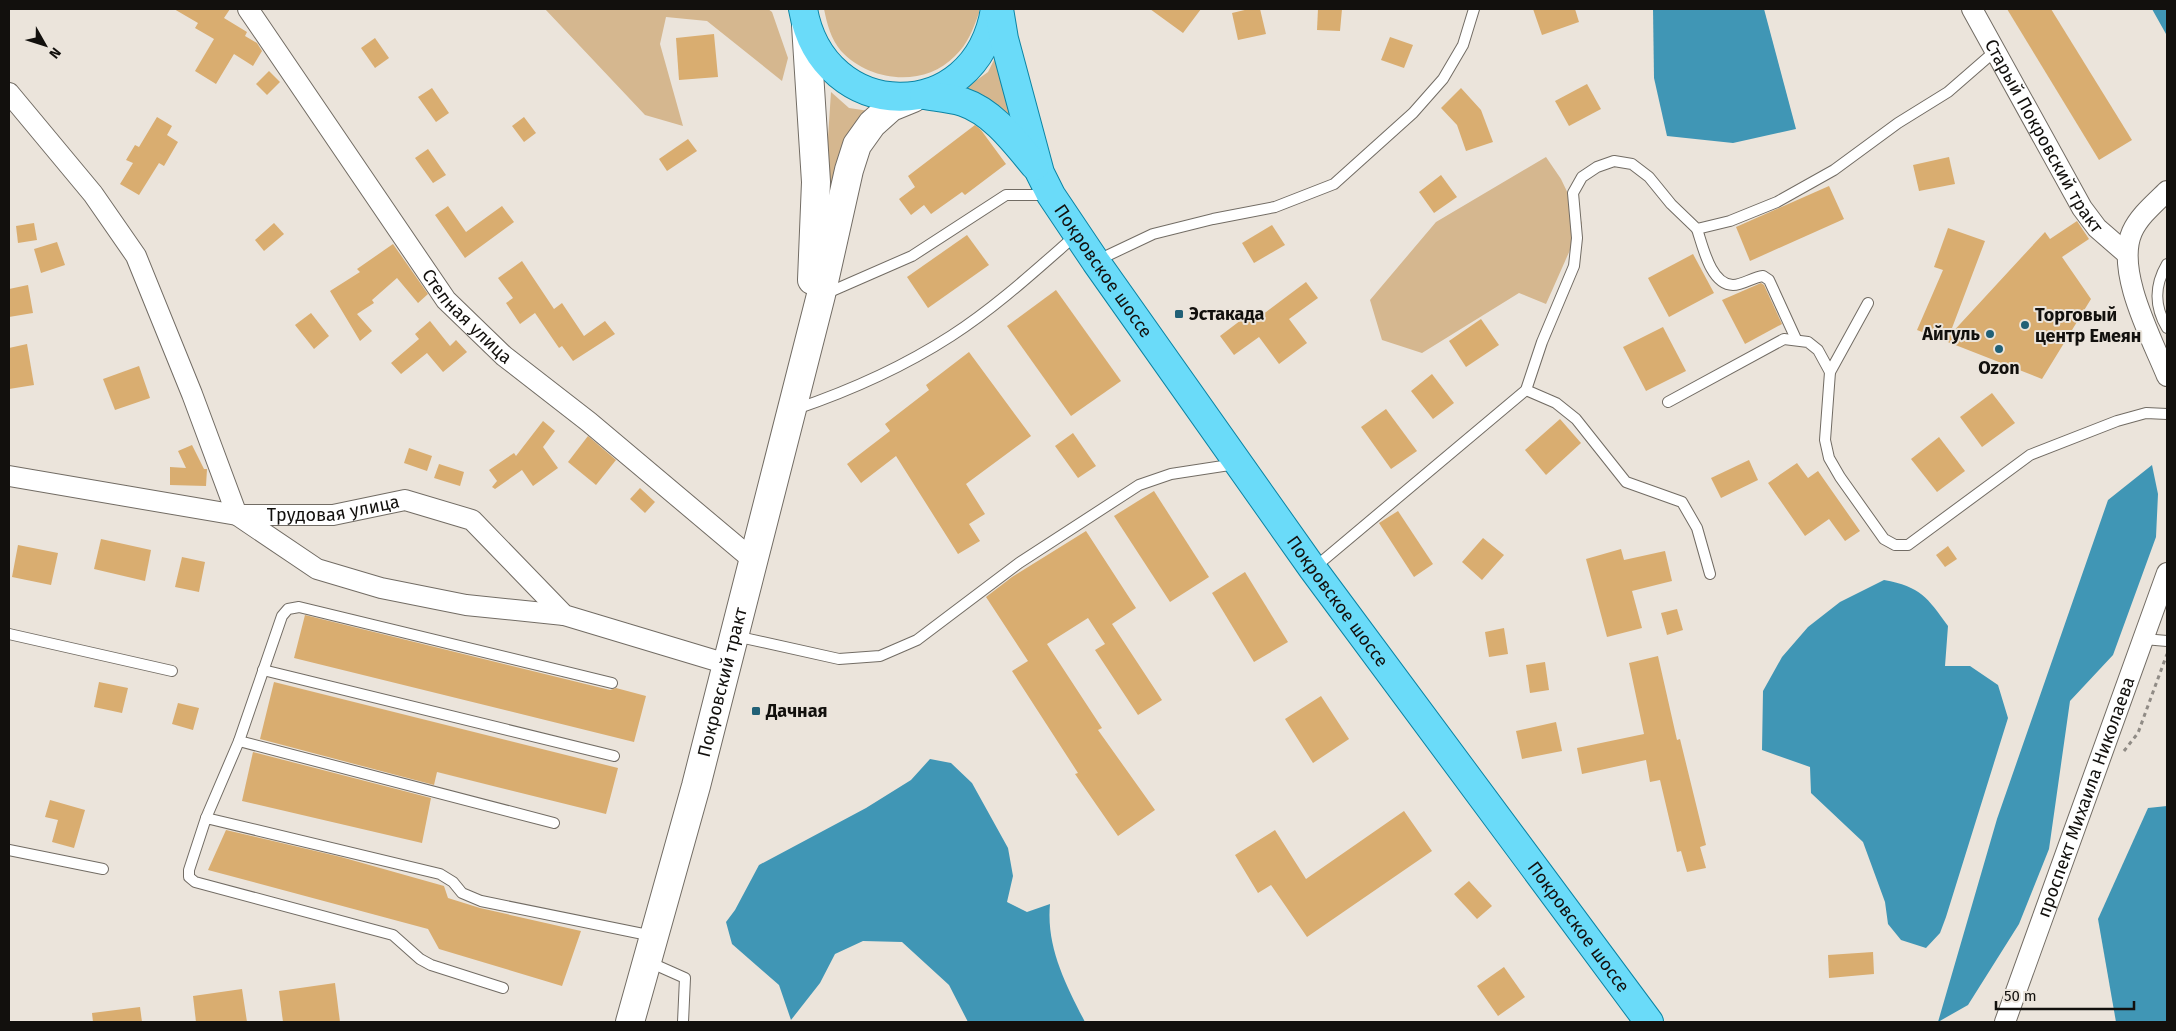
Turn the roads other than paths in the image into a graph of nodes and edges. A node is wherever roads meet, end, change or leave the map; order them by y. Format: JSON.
{"nodes":[{"id":1,"x":248,"y":9,"type":"edge"},
{"id":2,"x":995,"y":9,"type":"edge"},
{"id":3,"x":999,"y":9,"type":"edge"},
{"id":4,"x":1474,"y":9,"type":"edge"},
{"id":5,"x":1972,"y":9,"type":"edge"},
{"id":6,"x":805,"y":17,"type":"edge"},
{"id":7,"x":1994,"y":52,"type":"junction"},
{"id":8,"x":9,"y":93,"type":"edge"},
{"id":9,"x":919,"y":96,"type":"junction"},
{"id":10,"x":1046,"y":184,"type":"junction"},
{"id":11,"x":2167,"y":191,"type":"edge"},
{"id":12,"x":1697,"y":229,"type":"junction"},
{"id":13,"x":1077,"y":235,"type":"junction"},
{"id":14,"x":2127,"y":254,"type":"junction"},
{"id":15,"x":1096,"y":262,"type":"junction"},
{"id":16,"x":2167,"y":264,"type":"edge"},
{"id":17,"x":821,"y":295,"type":"junction"},
{"id":18,"x":1868,"y":303,"type":"dead end"},
{"id":19,"x":2167,"y":328,"type":"edge"},
{"id":20,"x":809,"y":339,"type":"junction"},
{"id":21,"x":1796,"y":339,"type":"junction"},
{"id":22,"x":1830,"y":372,"type":"junction"},
{"id":23,"x":2167,"y":376,"type":"edge"},
{"id":24,"x":1526,"y":390,"type":"junction"},
{"id":25,"x":1668,"y":402,"type":"dead end"},
{"id":26,"x":792,"y":410,"type":"junction"},
{"id":27,"x":2167,"y":414,"type":"edge"},
{"id":28,"x":1237,"y":463,"type":"junction"},
{"id":29,"x":9,"y":476,"type":"edge"},
{"id":30,"x":237,"y":515,"type":"junction"},
{"id":31,"x":752,"y":560,"type":"junction"},
{"id":32,"x":1313,"y":569,"type":"junction"},
{"id":33,"x":2167,"y":573,"type":"edge"},
{"id":34,"x":1710,"y":574,"type":"dead end"},
{"id":35,"x":564,"y":615,"type":"junction"},
{"id":36,"x":9,"y":634,"type":"edge"},
{"id":37,"x":734,"y":636,"type":"junction"},
{"id":38,"x":2144,"y":638,"type":"junction"},
{"id":39,"x":2167,"y":641,"type":"edge"},
{"id":40,"x":727,"y":664,"type":"junction"},
{"id":41,"x":263,"y":670,"type":"junction"},
{"id":42,"x":172,"y":671,"type":"dead end"},
{"id":43,"x":612,"y":683,"type":"dead end"},
{"id":44,"x":239,"y":741,"type":"junction"},
{"id":45,"x":614,"y":756,"type":"dead end"},
{"id":46,"x":206,"y":818,"type":"junction"},
{"id":47,"x":554,"y":823,"type":"dead end"},
{"id":48,"x":9,"y":850,"type":"edge"},
{"id":49,"x":103,"y":869,"type":"dead end"},
{"id":50,"x":651,"y":949,"type":"junction"},
{"id":51,"x":503,"y":988,"type":"dead end"},
{"id":52,"x":630,"y":1022,"type":"edge"},
{"id":53,"x":683,"y":1022,"type":"edge"},
{"id":54,"x":1649,"y":1022,"type":"edge"},
{"id":55,"x":2005,"y":1022,"type":"edge"}],
"edges":[{"from":1,"to":31,"type":"street","name":"Степная улица"},
{"from":2,"to":9,"type":"main road"},
{"from":3,"to":10,"type":"main road","name":"Покровское шоссе"},
{"from":4,"to":15,"type":"lane"},
{"from":5,"to":7,"type":"street","name":"Старый Покровский тракт"},
{"from":6,"to":9,"type":"main road","name":"Покровское шоссе"},
{"from":6,"to":20,"type":"main road"},
{"from":7,"to":12,"type":"lane"},
{"from":7,"to":14,"type":"street","name":"Старый Покровский тракт"},
{"from":8,"to":30,"type":"street"},
{"from":9,"to":10,"type":"main road","name":"Покровское шоссе"},
{"from":9,"to":17,"type":"main road"},
{"from":10,"to":13,"type":"main road","name":"Покровское шоссе"},
{"from":10,"to":17,"type":"lane"},
{"from":11,"to":14,"type":"street"},
{"from":12,"to":21,"type":"lane"},
{"from":12,"to":24,"type":"lane"},
{"from":13,"to":15,"type":"main road","name":"Покровское шоссе"},
{"from":13,"to":26,"type":"lane"},
{"from":14,"to":23,"type":"street"},
{"from":15,"to":28,"type":"main road","name":"Покровское шоссе"},
{"from":16,"to":19,"type":"lane"},
{"from":17,"to":20,"type":"main road"},
{"from":18,"to":22,"type":"lane"},
{"from":20,"to":26,"type":"main road","name":"Покровский тракт"},
{"from":21,"to":22,"type":"lane"},
{"from":21,"to":25,"type":"lane"},
{"from":22,"to":27,"type":"lane"},
{"from":24,"to":32,"type":"lane"},
{"from":24,"to":34,"type":"lane"},
{"from":26,"to":31,"type":"main road","name":"Покровский тракт"},
{"from":28,"to":32,"type":"main road","name":"Покровское шоссе"},
{"from":28,"to":37,"type":"lane"},
{"from":29,"to":30,"type":"street","name":"Трудовая улица"},
{"from":30,"to":35,"type":"street","name":"Трудовая улица"},
{"from":30,"to":35,"type":"street","name":"Трудовая улица"},
{"from":31,"to":37,"type":"main road","name":"Покровский тракт"},
{"from":32,"to":54,"type":"main road","name":"Покровское шоссе"},
{"from":33,"to":38,"type":"street","name":"проспект Михаила Николаева"},
{"from":35,"to":40,"type":"street","name":"Трудовая улица"},
{"from":36,"to":42,"type":"lane"},
{"from":37,"to":40,"type":"main road","name":"Покровский тракт"},
{"from":38,"to":39,"type":"lane"},
{"from":38,"to":55,"type":"street","name":"проспект Михаила Николаева"},
{"from":40,"to":50,"type":"main road","name":"Покровский тракт"},
{"from":41,"to":43,"type":"lane"},
{"from":41,"to":44,"type":"lane"},
{"from":41,"to":45,"type":"lane"},
{"from":44,"to":46,"type":"lane"},
{"from":44,"to":47,"type":"lane"},
{"from":46,"to":50,"type":"lane"},
{"from":46,"to":51,"type":"lane"},
{"from":48,"to":49,"type":"lane"},
{"from":50,"to":52,"type":"main road","name":"Покровский тракт"},
{"from":50,"to":53,"type":"lane"}]}
